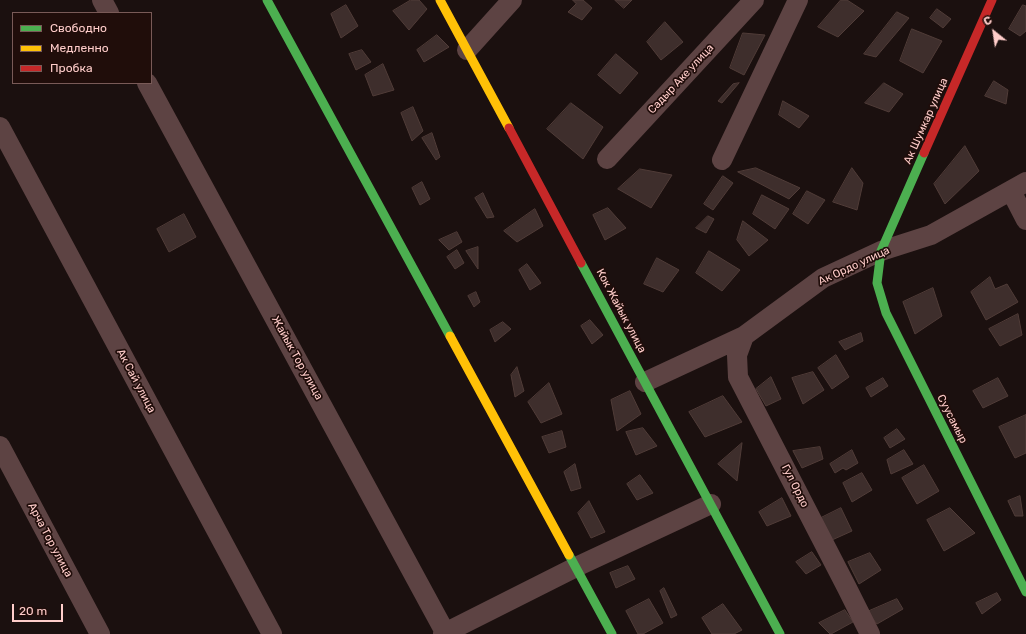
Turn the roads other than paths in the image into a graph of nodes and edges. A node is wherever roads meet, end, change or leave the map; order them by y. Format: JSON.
{"nodes":[{"id":1,"x":102,"y":0,"type":"edge"},
{"id":2,"x":267,"y":0,"type":"edge"},
{"id":3,"x":440,"y":0,"type":"edge"},
{"id":4,"x":512,"y":0,"type":"edge"},
{"id":5,"x":754,"y":0,"type":"edge"},
{"id":6,"x":798,"y":0,"type":"edge"},
{"id":7,"x":992,"y":0,"type":"edge"},
{"id":8,"x":108,"y":12,"type":"edge"},
{"id":9,"x":467,"y":50,"type":"junction"},
{"id":10,"x":148,"y":84,"type":"edge"},
{"id":11,"x":0,"y":127,"type":"edge"},
{"id":12,"x":607,"y":159,"type":"dead end"},
{"id":13,"x":722,"y":160,"type":"dead end"},
{"id":14,"x":1019,"y":187,"type":"edge"},
{"id":15,"x":1026,"y":220,"type":"edge"},
{"id":16,"x":881,"y":251,"type":"junction"},
{"id":17,"x":744,"y":336,"type":"junction"},
{"id":18,"x":645,"y":382,"type":"junction"},
{"id":19,"x":0,"y":446,"type":"edge"},
{"id":20,"x":710,"y":504,"type":"junction"},
{"id":21,"x":576,"y":568,"type":"junction"},
{"id":22,"x":1026,"y":592,"type":"edge"},
{"id":23,"x":100,"y":634,"type":"edge"},
{"id":24,"x":272,"y":634,"type":"edge"},
{"id":25,"x":445,"y":634,"type":"edge"},
{"id":26,"x":612,"y":634,"type":"edge"},
{"id":27,"x":780,"y":634,"type":"edge"},
{"id":28,"x":870,"y":634,"type":"edge"}],
"edges":[{"from":1,"to":8,"type":"street"},
{"from":2,"to":21,"type":"street"},
{"from":3,"to":9,"type":"street","name":"Кок Жайык улица"},
{"from":4,"to":9,"type":"street"},
{"from":5,"to":12,"type":"street","name":"Садыр Аке улица"},
{"from":6,"to":13,"type":"street"},
{"from":7,"to":16,"type":"street","name":"Ак Шумкар улица"},
{"from":9,"to":18,"type":"street","name":"Кок Жайык улица"},
{"from":10,"to":25,"type":"street","name":"Жайык Тор улица"},
{"from":11,"to":24,"type":"street","name":"Ак Сай улица"},
{"from":14,"to":15,"type":"street"},
{"from":14,"to":16,"type":"street","name":"Ак Ордо улица"},
{"from":16,"to":17,"type":"street","name":"Ак Ордо улица"},
{"from":16,"to":22,"type":"street","name":"Суусамыр"},
{"from":17,"to":18,"type":"street","name":"Ак Ордо улица"},
{"from":17,"to":28,"type":"street","name":"Гул Ордо"},
{"from":18,"to":20,"type":"street","name":"Кок Жайык улица"},
{"from":19,"to":23,"type":"street","name":"Арча Тор улица"},
{"from":20,"to":21,"type":"street"},
{"from":20,"to":27,"type":"street","name":"Кок Жайык улица"},
{"from":21,"to":25,"type":"street"},
{"from":21,"to":26,"type":"street"}]}
